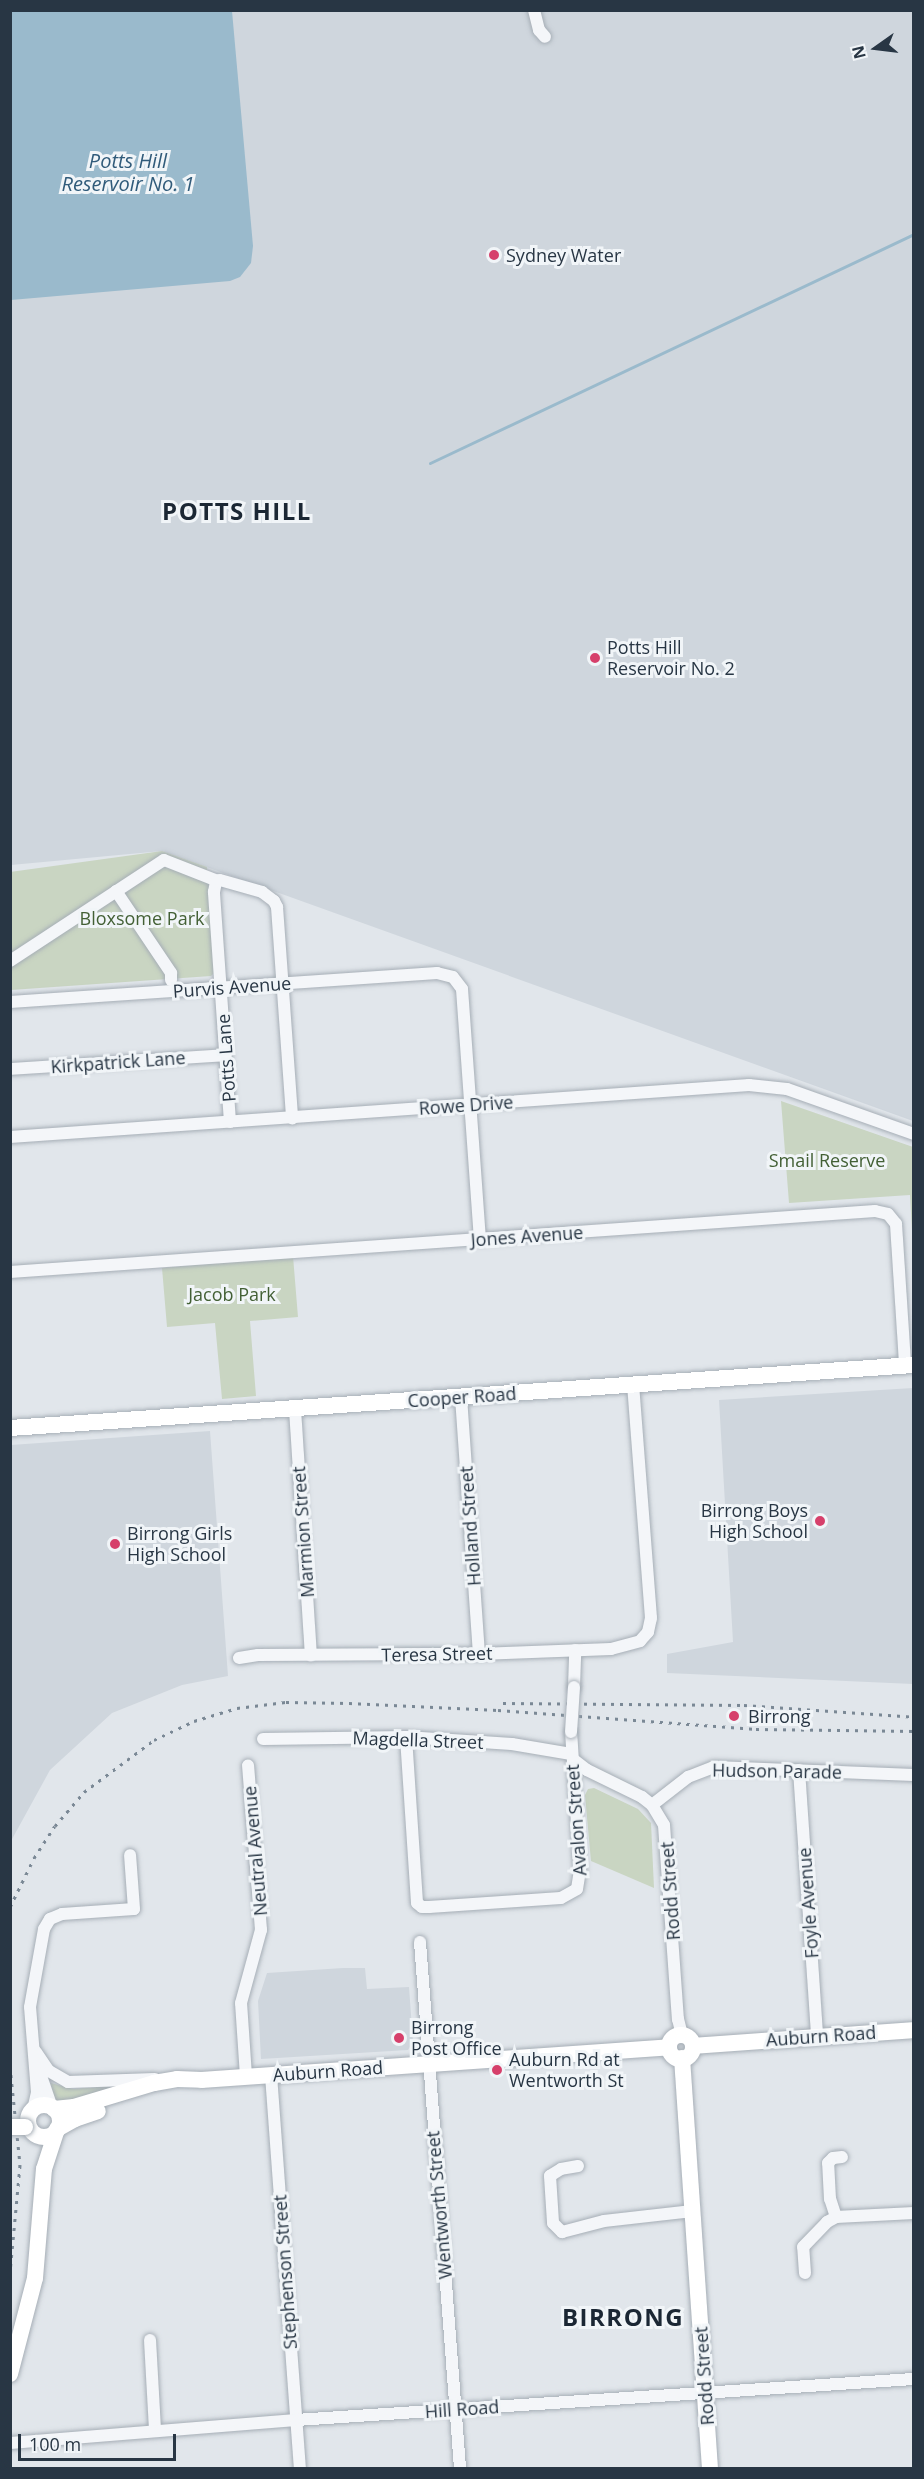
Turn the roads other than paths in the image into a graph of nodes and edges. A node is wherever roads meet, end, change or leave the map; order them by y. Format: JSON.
{"nodes":[{"id":1,"x":534,"y":10,"type":"edge"},
{"id":2,"x":545,"y":37,"type":"dead end"},
{"id":3,"x":218,"y":881,"type":"junction"},
{"id":4,"x":116,"y":891,"type":"junction"},
{"id":5,"x":10,"y":961,"type":"edge"},
{"id":6,"x":171,"y":980,"type":"dead end"},
{"id":7,"x":283,"y":983,"type":"junction"},
{"id":8,"x":221,"y":988,"type":"junction"},
{"id":9,"x":10,"y":1002,"type":"edge"},
{"id":10,"x":226,"y":1055,"type":"junction"},
{"id":11,"x":10,"y":1070,"type":"edge"},
{"id":12,"x":469,"y":1105,"type":"junction"},
{"id":13,"x":292,"y":1118,"type":"junction"},
{"id":14,"x":230,"y":1122,"type":"junction"},
{"id":15,"x":914,"y":1134,"type":"edge"},
{"id":16,"x":10,"y":1137,"type":"edge"},
{"id":17,"x":480,"y":1239,"type":"junction"},
{"id":18,"x":10,"y":1272,"type":"edge"},
{"id":19,"x":909,"y":1365,"type":"edge"},
{"id":20,"x":633,"y":1385,"type":"junction"},
{"id":21,"x":461,"y":1397,"type":"junction"},
{"id":22,"x":295,"y":1409,"type":"junction"},
{"id":23,"x":10,"y":1428,"type":"edge"},
{"id":24,"x":575,"y":1650,"type":"junction"},
{"id":25,"x":479,"y":1654,"type":"junction"},
{"id":26,"x":311,"y":1655,"type":"junction"},
{"id":27,"x":239,"y":1658,"type":"dead end"},
{"id":28,"x":406,"y":1737,"type":"junction"},
{"id":29,"x":263,"y":1738,"type":"dead end"},
{"id":30,"x":572,"y":1757,"type":"junction"},
{"id":31,"x":248,"y":1766,"type":"dead end"},
{"id":32,"x":799,"y":1770,"type":"junction"},
{"id":33,"x":914,"y":1775,"type":"edge"},
{"id":34,"x":652,"y":1805,"type":"junction"},
{"id":35,"x":130,"y":1855,"type":"dead end"},
{"id":36,"x":420,"y":1942,"type":"dead end"},
{"id":37,"x":914,"y":2030,"type":"edge"},
{"id":38,"x":816,"y":2037,"type":"junction"},
{"id":39,"x":681,"y":2047,"type":"junction"},
{"id":40,"x":35,"y":2052,"type":"junction"},
{"id":41,"x":428,"y":2064,"type":"junction"},
{"id":42,"x":271,"y":2075,"type":"junction"},
{"id":43,"x":246,"y":2076,"type":"junction"},
{"id":44,"x":177,"y":2079,"type":"junction"},
{"id":45,"x":202,"y":2080,"type":"junction"},
{"id":46,"x":53,"y":2108,"type":"junction"},
{"id":47,"x":25,"y":2122,"type":"edge"},
{"id":48,"x":57,"y":2130,"type":"junction"},
{"id":49,"x":842,"y":2157,"type":"dead end"},
{"id":50,"x":578,"y":2166,"type":"dead end"},
{"id":51,"x":44,"y":2169,"type":"junction"},
{"id":52,"x":692,"y":2211,"type":"junction"},
{"id":53,"x":914,"y":2213,"type":"edge"},
{"id":54,"x":836,"y":2217,"type":"junction"},
{"id":55,"x":805,"y":2273,"type":"dead end"},
{"id":56,"x":150,"y":2340,"type":"dead end"},
{"id":57,"x":10,"y":2374,"type":"edge"},
{"id":58,"x":914,"y":2379,"type":"edge"},
{"id":59,"x":706,"y":2393,"type":"junction"},
{"id":60,"x":456,"y":2409,"type":"junction"},
{"id":61,"x":296,"y":2420,"type":"junction"},
{"id":62,"x":155,"y":2430,"type":"junction"},
{"id":63,"x":10,"y":2443,"type":"edge"},
{"id":64,"x":300,"y":2469,"type":"edge"},
{"id":65,"x":460,"y":2469,"type":"edge"},
{"id":66,"x":710,"y":2469,"type":"edge"}],
"edges":[{"from":1,"to":2,"type":"street"},
{"from":3,"to":4,"type":"street"},
{"from":3,"to":7,"type":"street"},
{"from":3,"to":8,"type":"street","name":"Potts Lane"},
{"from":4,"to":5,"type":"street"},
{"from":4,"to":6,"type":"street"},
{"from":7,"to":8,"type":"street","name":"Purvis Avenue"},
{"from":7,"to":12,"type":"street","name":"Purvis Avenue"},
{"from":7,"to":13,"type":"street"},
{"from":8,"to":9,"type":"street","name":"Purvis Avenue"},
{"from":8,"to":10,"type":"street","name":"Potts Lane"},
{"from":10,"to":11,"type":"street","name":"Kirkpatrick Lane"},
{"from":10,"to":14,"type":"street","name":"Potts Lane"},
{"from":12,"to":13,"type":"street","name":"Rowe Drive"},
{"from":12,"to":15,"type":"street","name":"Rowe Drive"},
{"from":12,"to":17,"type":"street"},
{"from":13,"to":14,"type":"street","name":"Rowe Drive"},
{"from":14,"to":16,"type":"street","name":"Rowe Drive"},
{"from":17,"to":18,"type":"street","name":"Jones Avenue"},
{"from":17,"to":19,"type":"street","name":"Jones Avenue"},
{"from":19,"to":20,"type":"main road","name":"Cooper Road"},
{"from":20,"to":21,"type":"main road","name":"Cooper Road"},
{"from":20,"to":24,"type":"street","name":"Teresa Street"},
{"from":21,"to":22,"type":"main road","name":"Cooper Road"},
{"from":21,"to":25,"type":"street","name":"Holland Street"},
{"from":22,"to":23,"type":"main road","name":"Cooper Road"},
{"from":22,"to":26,"type":"street","name":"Marmion Street"},
{"from":24,"to":25,"type":"street","name":"Teresa Street"},
{"from":24,"to":30,"type":"street","name":"Avalon Street","bridge":true},
{"from":25,"to":26,"type":"street","name":"Teresa Street"},
{"from":26,"to":27,"type":"street","name":"Teresa Street"},
{"from":28,"to":29,"type":"street","name":"Magdella Street"},
{"from":28,"to":30,"type":"street","name":"Magdella Street"},
{"from":28,"to":30,"type":"street","name":"Avalon Street"},
{"from":30,"to":34,"type":"street"},
{"from":31,"to":43,"type":"street","name":"Neutral Avenue"},
{"from":32,"to":33,"type":"street","name":"Hudson Parade"},
{"from":32,"to":34,"type":"street","name":"Hudson Parade"},
{"from":32,"to":38,"type":"street","name":"Foyle Avenue"},
{"from":34,"to":39,"type":"street","name":"Rodd Street"},
{"from":35,"to":40,"type":"street"},
{"from":36,"to":41,"type":"street","name":"Wentworth Street"},
{"from":37,"to":38,"type":"main road","name":"Auburn Road"},
{"from":38,"to":39,"type":"main road","name":"Auburn Road"},
{"from":39,"to":41,"type":"main road","name":"Auburn Road"},
{"from":39,"to":52,"type":"main road","name":"Rodd Street"},
{"from":40,"to":44,"type":"street","name":"Auburn Road"},
{"from":40,"to":46,"type":"street"},
{"from":40,"to":47,"type":"street"},
{"from":41,"to":42,"type":"main road","name":"Auburn Road"},
{"from":41,"to":60,"type":"street","name":"Wentworth Street"},
{"from":42,"to":43,"type":"main road","name":"Auburn Road"},
{"from":42,"to":61,"type":"street","name":"Stephenson Street"},
{"from":43,"to":45,"type":"main road","name":"Auburn Road"},
{"from":44,"to":45,"type":"main road","name":"Auburn Road"},
{"from":44,"to":46,"type":"main road","name":"Auburn Road"},
{"from":45,"to":48,"type":"main road","name":"Auburn Road"},
{"from":46,"to":47,"type":"main road"},
{"from":46,"to":48,"type":"main road"},
{"from":47,"to":48,"type":"main road"},
{"from":47,"to":51,"type":"main road"},
{"from":48,"to":51,"type":"main road"},
{"from":49,"to":54,"type":"street"},
{"from":50,"to":52,"type":"street"},
{"from":51,"to":57,"type":"main road"},
{"from":52,"to":59,"type":"main road","name":"Rodd Street"},
{"from":53,"to":54,"type":"street"},
{"from":54,"to":55,"type":"street"},
{"from":56,"to":62,"type":"street"},
{"from":58,"to":59,"type":"street","name":"Hill Road"},
{"from":59,"to":60,"type":"street","name":"Hill Road"},
{"from":59,"to":66,"type":"main road","name":"Rodd Street"},
{"from":60,"to":61,"type":"street","name":"Hill Road"},
{"from":60,"to":65,"type":"street","name":"Wentworth Street"},
{"from":61,"to":62,"type":"street","name":"Hill Road"},
{"from":61,"to":64,"type":"street","name":"Stephenson Street"},
{"from":62,"to":63,"type":"street","name":"Hill Road"}]}
